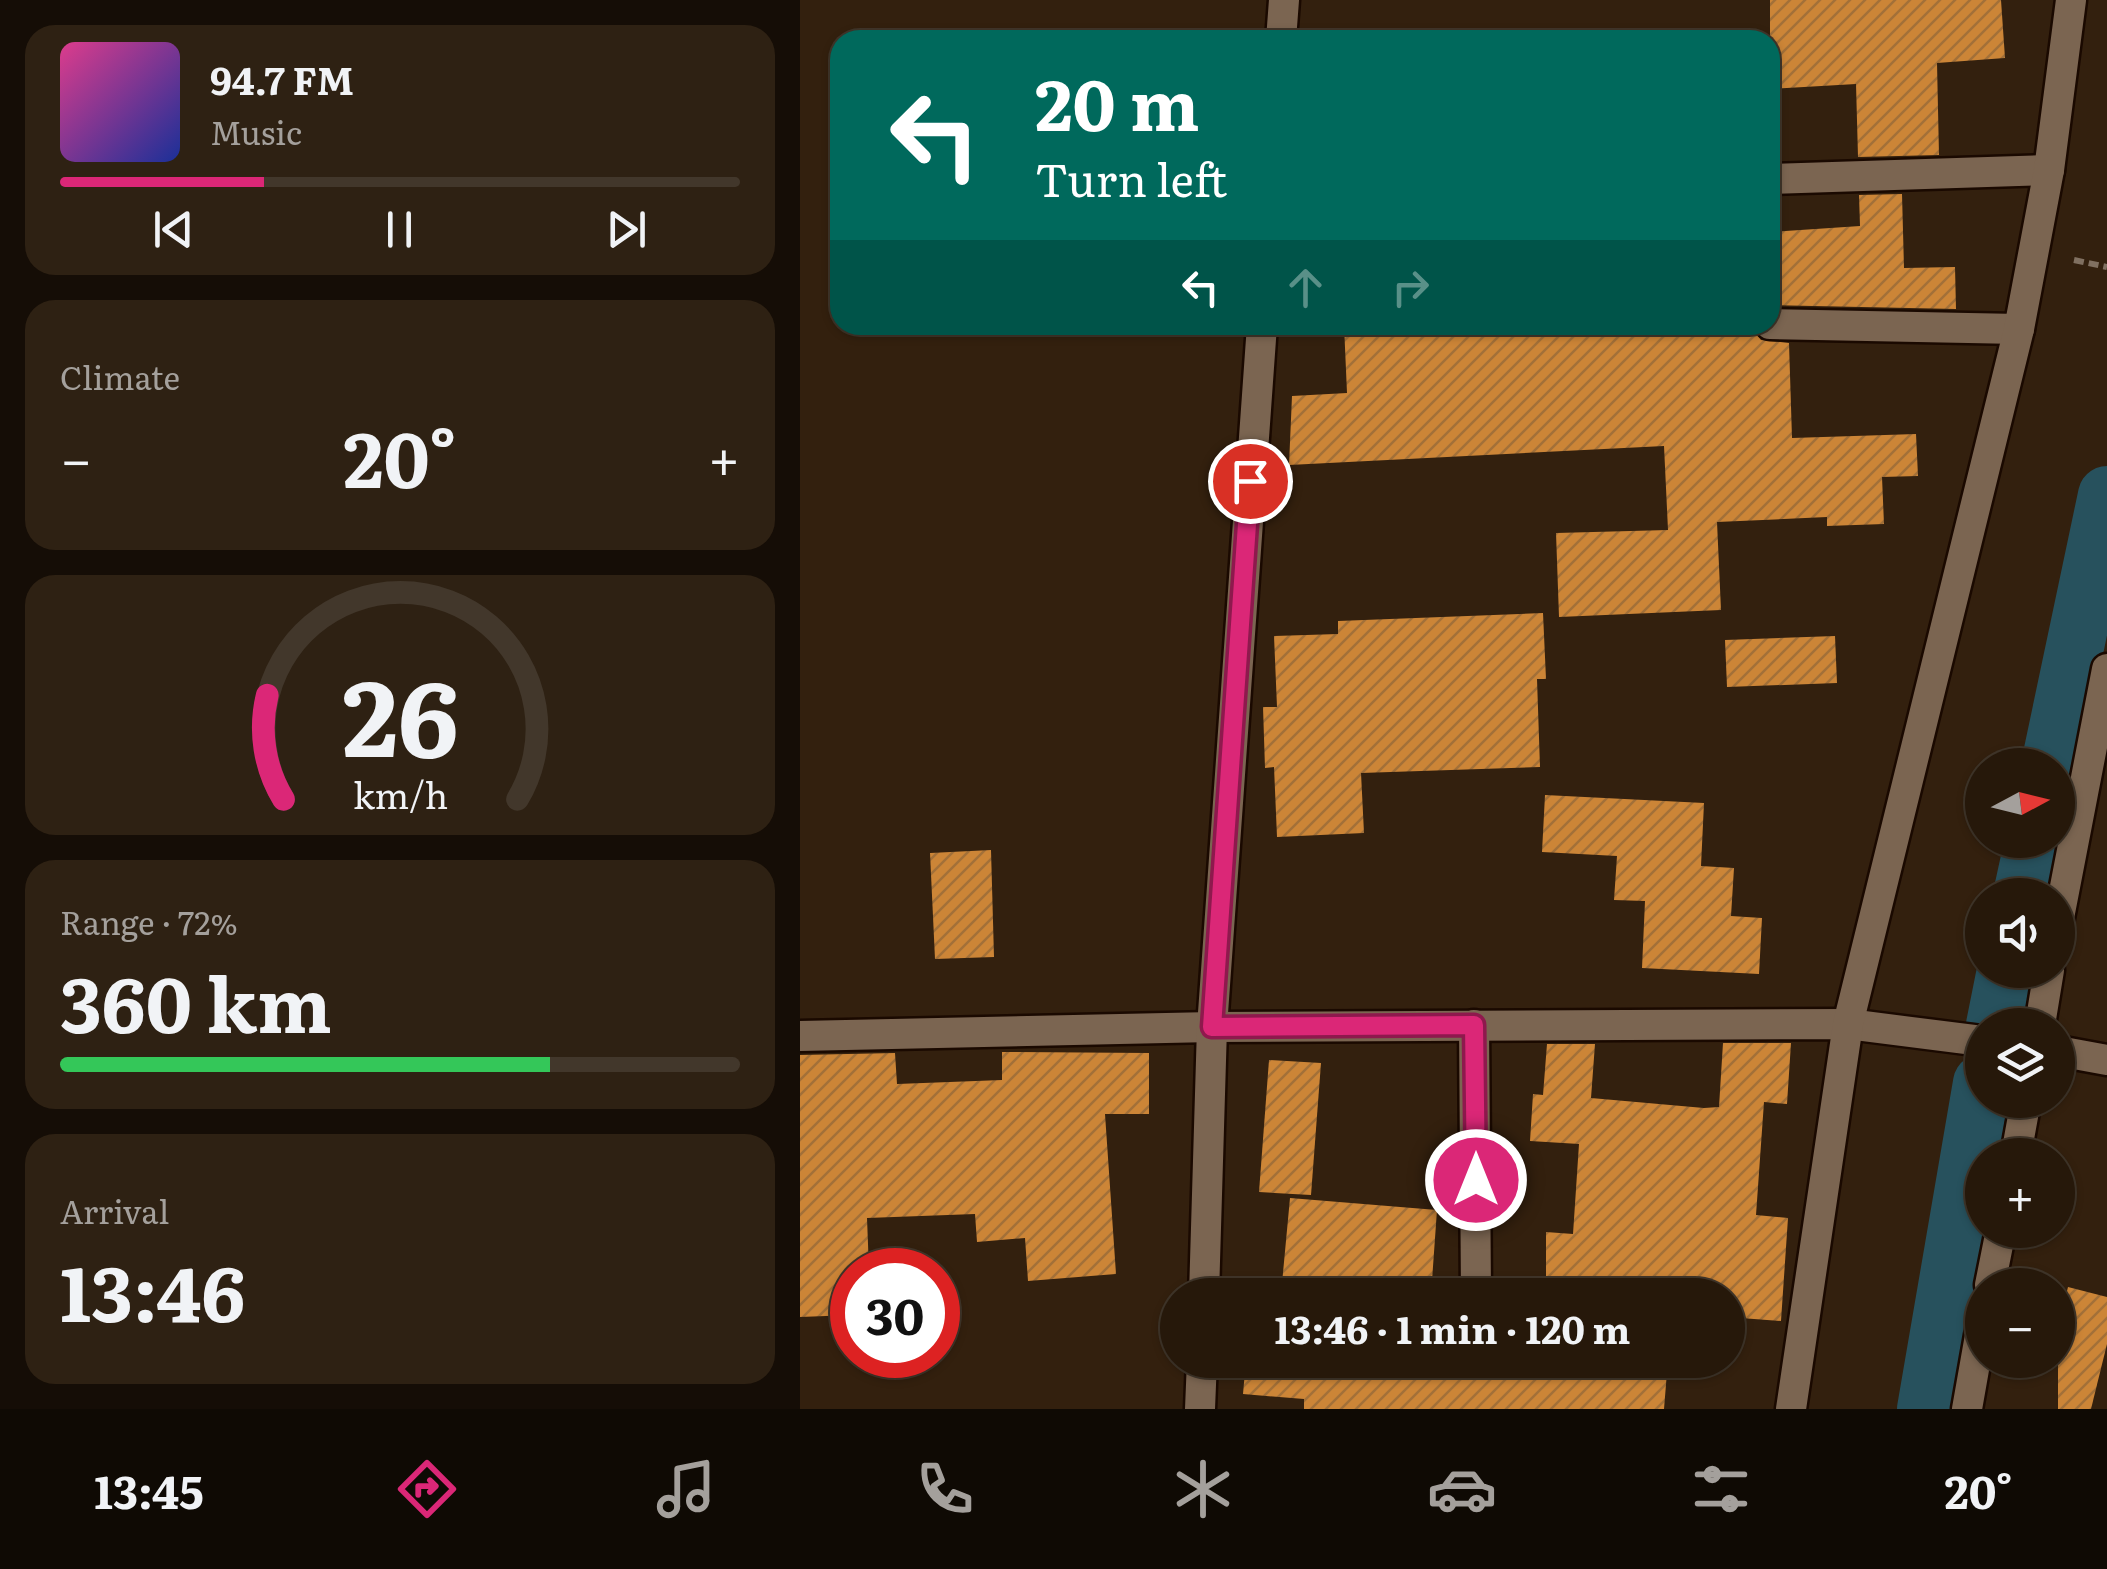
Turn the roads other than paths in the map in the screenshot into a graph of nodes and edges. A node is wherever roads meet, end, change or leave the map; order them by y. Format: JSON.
{"nodes":[{"id":1,"x":1284,"y":0,"type":"edge"},
{"id":2,"x":2071,"y":0,"type":"edge"},
{"id":3,"x":1282,"y":30,"type":"edge"},
{"id":4,"x":2049,"y":170,"type":"junction"},
{"id":5,"x":1780,"y":180,"type":"edge"},
{"id":6,"x":1780,"y":324,"type":"edge"},
{"id":7,"x":2018,"y":329,"type":"junction"},
{"id":8,"x":1261,"y":335,"type":"edge"},
{"id":9,"x":2107,"y":670,"type":"edge"},
{"id":10,"x":2067,"y":878,"type":"edge"},
{"id":11,"x":1848,"y":1024,"type":"junction"},
{"id":12,"x":1474,"y":1025,"type":"junction"},
{"id":13,"x":1212,"y":1027,"type":"junction"},
{"id":14,"x":800,"y":1036,"type":"edge"},
{"id":15,"x":1965,"y":1039,"type":"edge"},
{"id":16,"x":2075,"y":1054,"type":"edge"},
{"id":17,"x":2107,"y":1060,"type":"edge"},
{"id":18,"x":1205,"y":1278,"type":"edge"},
{"id":19,"x":1476,"y":1278,"type":"edge"},
{"id":20,"x":1201,"y":1378,"type":"edge"},
{"id":21,"x":1972,"y":1378,"type":"edge"},
{"id":22,"x":1200,"y":1409,"type":"edge"},
{"id":23,"x":1791,"y":1409,"type":"edge"},
{"id":24,"x":1967,"y":1409,"type":"edge"}],
"edges":[{"from":1,"to":3,"type":"street"},
{"from":2,"to":4,"type":"street"},
{"from":4,"to":5,"type":"street"},
{"from":4,"to":7,"type":"street"},
{"from":6,"to":7,"type":"street"},
{"from":7,"to":11,"type":"street"},
{"from":8,"to":13,"type":"street"},
{"from":9,"to":10,"type":"street"},
{"from":11,"to":12,"type":"street"},
{"from":11,"to":15,"type":"street"},
{"from":11,"to":23,"type":"street"},
{"from":12,"to":13,"type":"street"},
{"from":12,"to":19,"type":"street"},
{"from":13,"to":14,"type":"street"},
{"from":13,"to":18,"type":"street"},
{"from":16,"to":17,"type":"street"},
{"from":20,"to":22,"type":"street"},
{"from":21,"to":24,"type":"street"}]}
